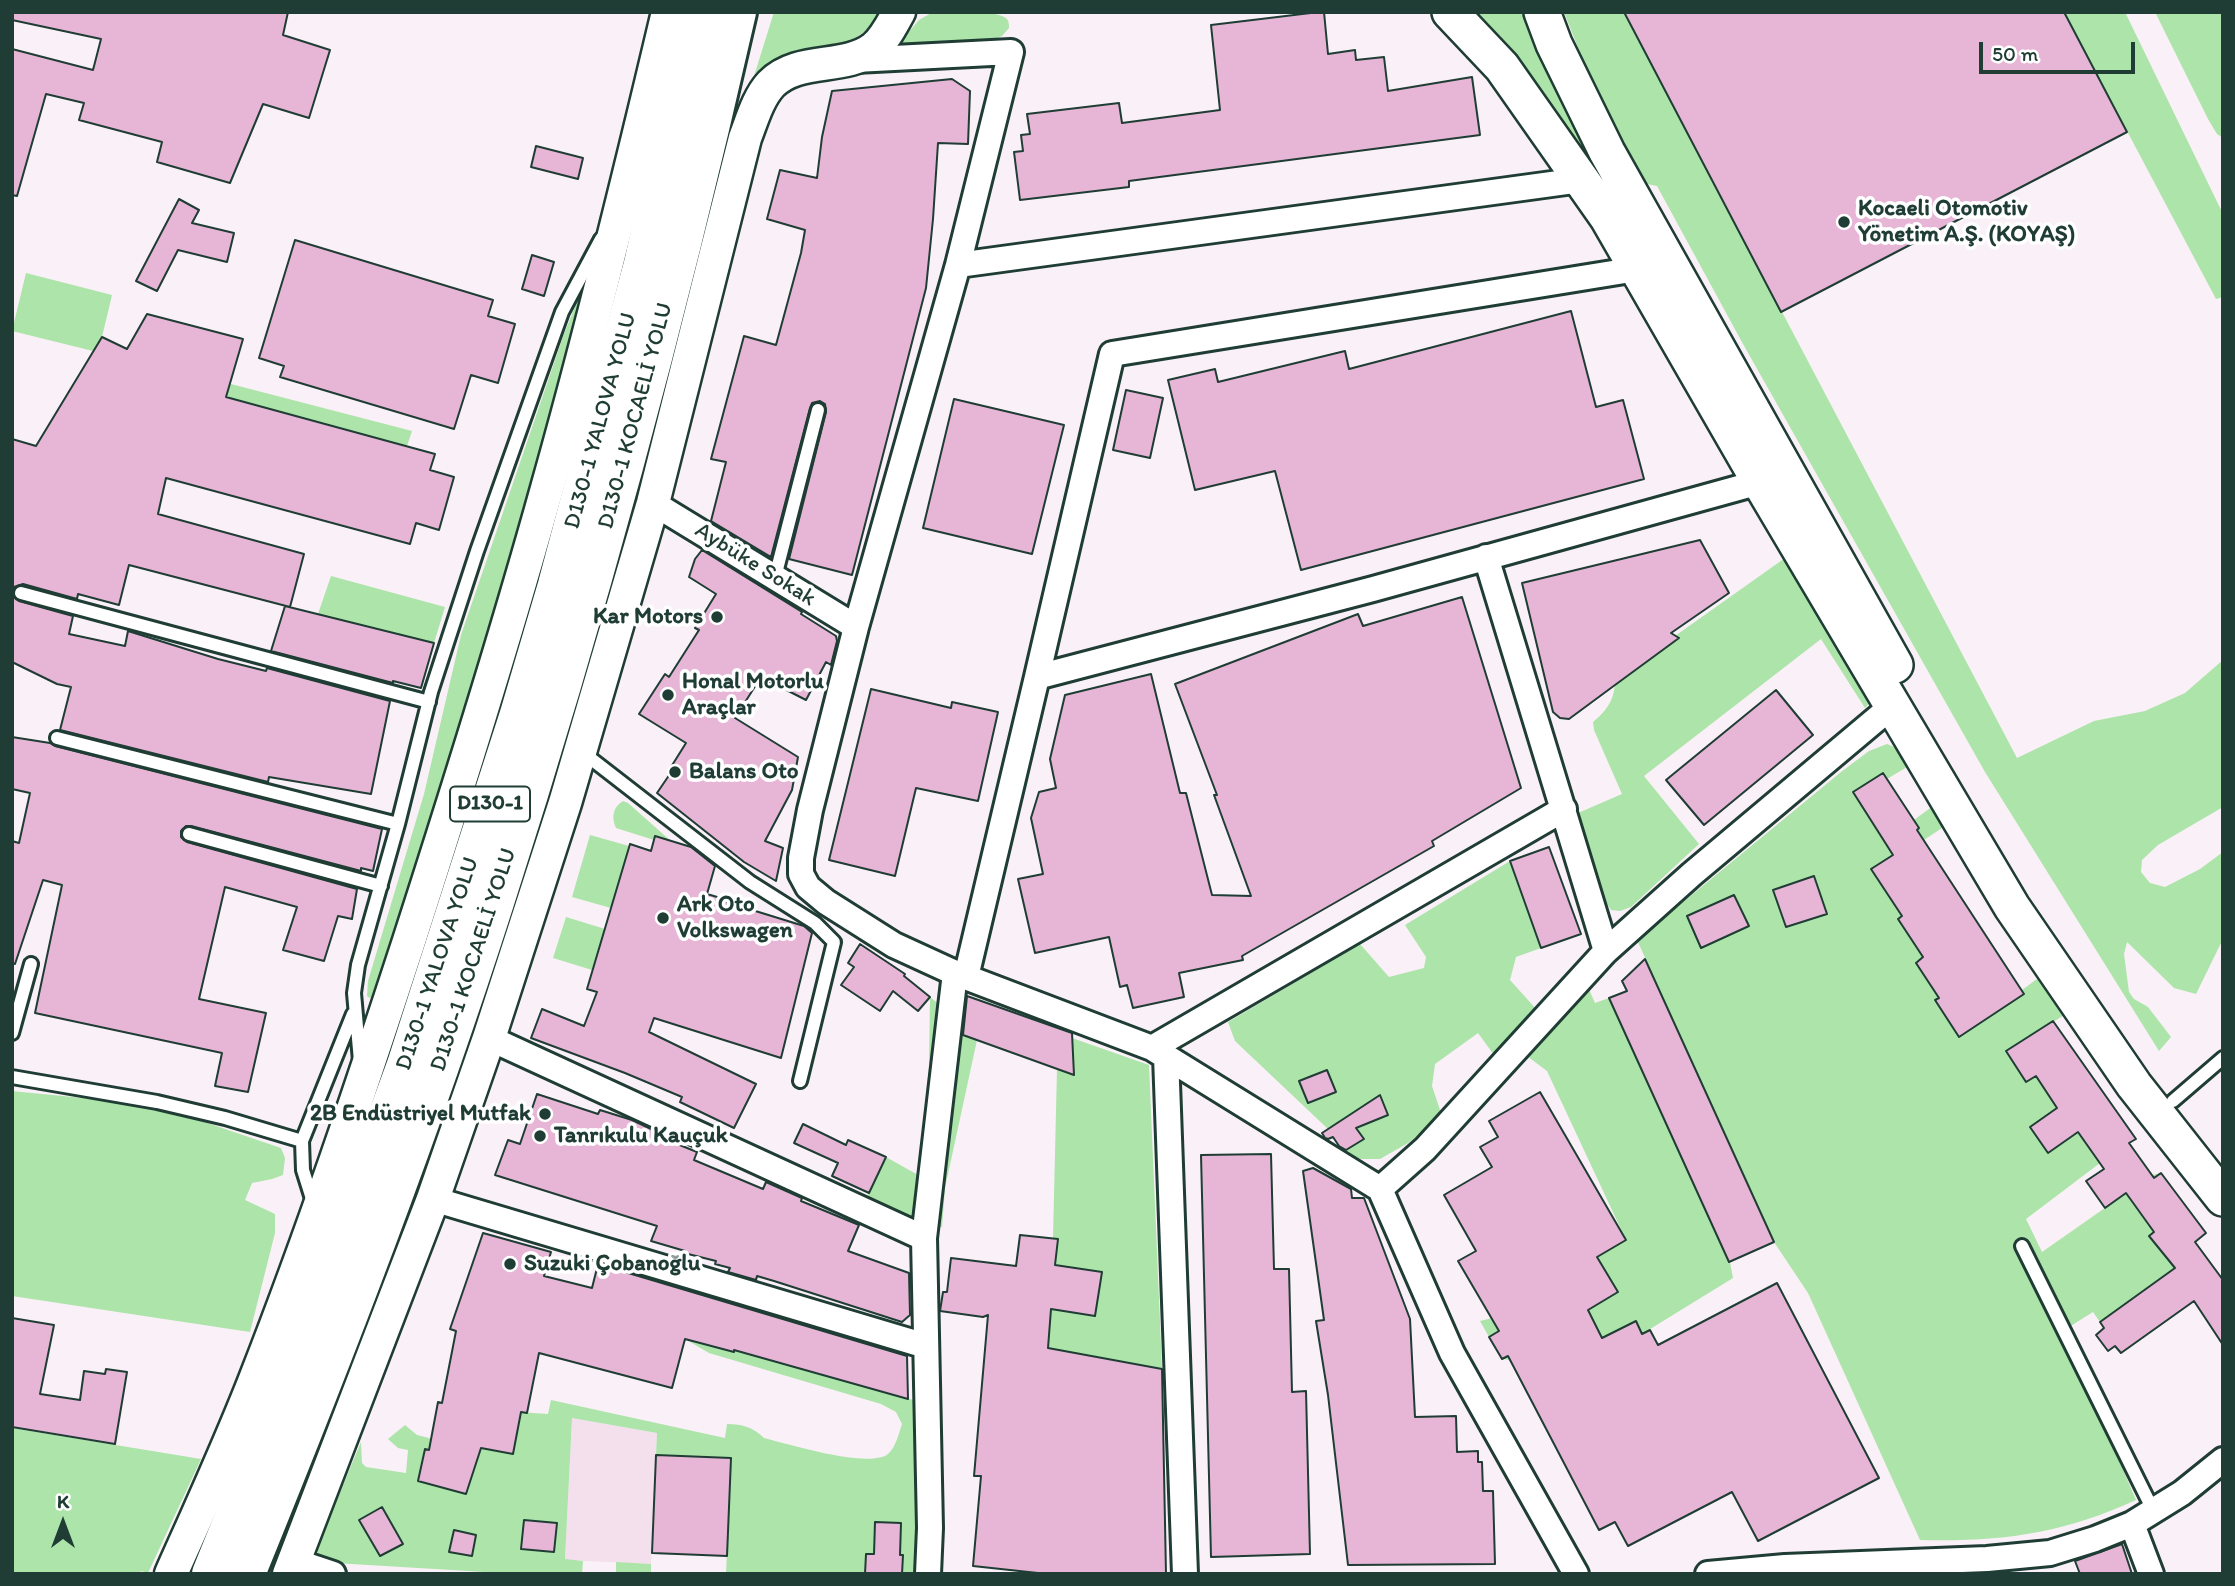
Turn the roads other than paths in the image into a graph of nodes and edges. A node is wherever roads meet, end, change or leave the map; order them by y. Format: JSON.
{"nodes":[{"id":1,"x":668,"y":12,"type":"edge"},
{"id":2,"x":699,"y":12,"type":"edge"},
{"id":3,"x":749,"y":12,"type":"edge"},
{"id":4,"x":899,"y":12,"type":"edge"},
{"id":5,"x":1450,"y":12,"type":"edge"},
{"id":6,"x":1542,"y":12,"type":"edge"},
{"id":7,"x":733,"y":29,"type":"edge"},
{"id":8,"x":841,"y":61,"type":"junction"},
{"id":9,"x":1581,"y":180,"type":"junction"},
{"id":10,"x":625,"y":192,"type":"junction"},
{"id":11,"x":958,"y":265,"type":"junction"},
{"id":12,"x":1637,"y":269,"type":"junction"},
{"id":13,"x":818,"y":410,"type":"dead end"},
{"id":14,"x":1760,"y":482,"type":"junction"},
{"id":15,"x":653,"y":503,"type":"junction"},
{"id":16,"x":1486,"y":557,"type":"junction"},
{"id":17,"x":775,"y":578,"type":"junction"},
{"id":18,"x":21,"y":593,"type":"dead end"},
{"id":19,"x":856,"y":627,"type":"junction"},
{"id":20,"x":1037,"y":677,"type":"junction"},
{"id":21,"x":429,"y":702,"type":"junction"},
{"id":22,"x":1892,"y":706,"type":"junction"},
{"id":23,"x":57,"y":738,"type":"dead end"},
{"id":24,"x":580,"y":751,"type":"junction"},
{"id":25,"x":1564,"y":808,"type":"junction"},
{"id":26,"x":398,"y":824,"type":"junction"},
{"id":27,"x":189,"y":834,"type":"dead end"},
{"id":28,"x":381,"y":886,"type":"junction"},
{"id":29,"x":1606,"y":951,"type":"junction"},
{"id":30,"x":31,"y":964,"type":"dead end"},
{"id":31,"x":960,"y":975,"type":"junction"},
{"id":32,"x":355,"y":1010,"type":"junction"},
{"id":33,"x":12,"y":1033,"type":"edge"},
{"id":34,"x":489,"y":1038,"type":"junction"},
{"id":35,"x":1159,"y":1052,"type":"junction"},
{"id":36,"x":2223,"y":1058,"type":"edge"},
{"id":37,"x":12,"y":1077,"type":"edge"},
{"id":38,"x":800,"y":1081,"type":"dead end"},
{"id":39,"x":363,"y":1083,"type":"junction"},
{"id":40,"x":2172,"y":1101,"type":"junction"},
{"id":41,"x":302,"y":1141,"type":"junction"},
{"id":42,"x":2223,"y":1165,"type":"edge"},
{"id":43,"x":1380,"y":1189,"type":"junction"},
{"id":44,"x":2223,"y":1198,"type":"edge"},
{"id":45,"x":433,"y":1199,"type":"junction"},
{"id":46,"x":317,"y":1213,"type":"junction"},
{"id":47,"x":923,"y":1238,"type":"junction"},
{"id":48,"x":2022,"y":1247,"type":"dead end"},
{"id":49,"x":926,"y":1346,"type":"junction"},
{"id":50,"x":333,"y":1359,"type":"junction"},
{"id":51,"x":2223,"y":1460,"type":"edge"},
{"id":52,"x":2154,"y":1512,"type":"junction"},
{"id":53,"x":2132,"y":1524,"type":"junction"},
{"id":54,"x":2053,"y":1563,"type":"edge"},
{"id":55,"x":282,"y":1570,"type":"edge"},
{"id":56,"x":171,"y":1574,"type":"edge"},
{"id":57,"x":211,"y":1574,"type":"edge"},
{"id":58,"x":246,"y":1574,"type":"edge"},
{"id":59,"x":334,"y":1574,"type":"edge"},
{"id":60,"x":928,"y":1574,"type":"edge"},
{"id":61,"x":1185,"y":1574,"type":"edge"},
{"id":62,"x":1576,"y":1574,"type":"edge"},
{"id":63,"x":1708,"y":1574,"type":"edge"},
{"id":64,"x":2151,"y":1574,"type":"edge"}],
"edges":[{"from":1,"to":10,"type":"street"},
{"from":2,"to":57,"type":"highway","name":"D130-1 YALOVA YOLU","number":"D130-1"},
{"from":3,"to":7,"type":"highway","name":"D130-1 KOCAELİ YOLU"},
{"from":4,"to":8,"type":"street"},
{"from":5,"to":9,"type":"main road"},
{"from":6,"to":40,"type":"main road"},
{"from":7,"to":50,"type":"highway","name":"D130-1 KOCAELİ YOLU","number":"D130-1"},
{"from":8,"to":11,"type":"street"},
{"from":8,"to":15,"type":"street"},
{"from":9,"to":11,"type":"street"},
{"from":9,"to":12,"type":"main road"},
{"from":10,"to":21,"type":"lane"},
{"from":10,"to":39,"type":"street"},
{"from":11,"to":19,"type":"street"},
{"from":12,"to":14,"type":"main road"},
{"from":12,"to":20,"type":"street"},
{"from":13,"to":17,"type":"lane"},
{"from":14,"to":16,"type":"street"},
{"from":14,"to":22,"type":"main road"},
{"from":15,"to":17,"type":"street","name":"Aybüke Sokak"},
{"from":15,"to":24,"type":"street"},
{"from":16,"to":20,"type":"street"},
{"from":16,"to":25,"type":"street"},
{"from":17,"to":19,"type":"street","name":"Aybüke Sokak"},
{"from":18,"to":21,"type":"lane"},
{"from":19,"to":31,"type":"street"},
{"from":20,"to":31,"type":"street"},
{"from":21,"to":26,"type":"lane"},
{"from":22,"to":29,"type":"street"},
{"from":22,"to":44,"type":"main road"},
{"from":23,"to":26,"type":"lane"},
{"from":24,"to":34,"type":"street"},
{"from":24,"to":38,"type":"lane"},
{"from":25,"to":29,"type":"street"},
{"from":25,"to":35,"type":"street"},
{"from":26,"to":28,"type":"lane"},
{"from":27,"to":28,"type":"lane"},
{"from":28,"to":32,"type":"lane"},
{"from":29,"to":43,"type":"street"},
{"from":30,"to":33,"type":"lane"},
{"from":31,"to":35,"type":"street"},
{"from":31,"to":47,"type":"street"},
{"from":32,"to":39,"type":"lane"},
{"from":32,"to":41,"type":"lane"},
{"from":34,"to":45,"type":"street"},
{"from":34,"to":47,"type":"street"},
{"from":35,"to":43,"type":"street"},
{"from":35,"to":61,"type":"street"},
{"from":36,"to":40,"type":"lane"},
{"from":37,"to":41,"type":"lane"},
{"from":39,"to":46,"type":"street"},
{"from":40,"to":42,"type":"main road"},
{"from":41,"to":46,"type":"lane"},
{"from":43,"to":62,"type":"street"},
{"from":45,"to":49,"type":"street"},
{"from":45,"to":55,"type":"street"},
{"from":46,"to":56,"type":"street"},
{"from":47,"to":49,"type":"street"},
{"from":48,"to":52,"type":"lane"},
{"from":49,"to":60,"type":"street"},
{"from":50,"to":55,"type":"highway"},
{"from":50,"to":58,"type":"highway","name":"D130-1 KOCAELİ YOLU","number":"D130-1"},
{"from":51,"to":52,"type":"street"},
{"from":52,"to":53,"type":"street"},
{"from":53,"to":54,"type":"street"},
{"from":53,"to":64,"type":"street"},
{"from":54,"to":63,"type":"street"},
{"from":55,"to":59,"type":"street"}]}
